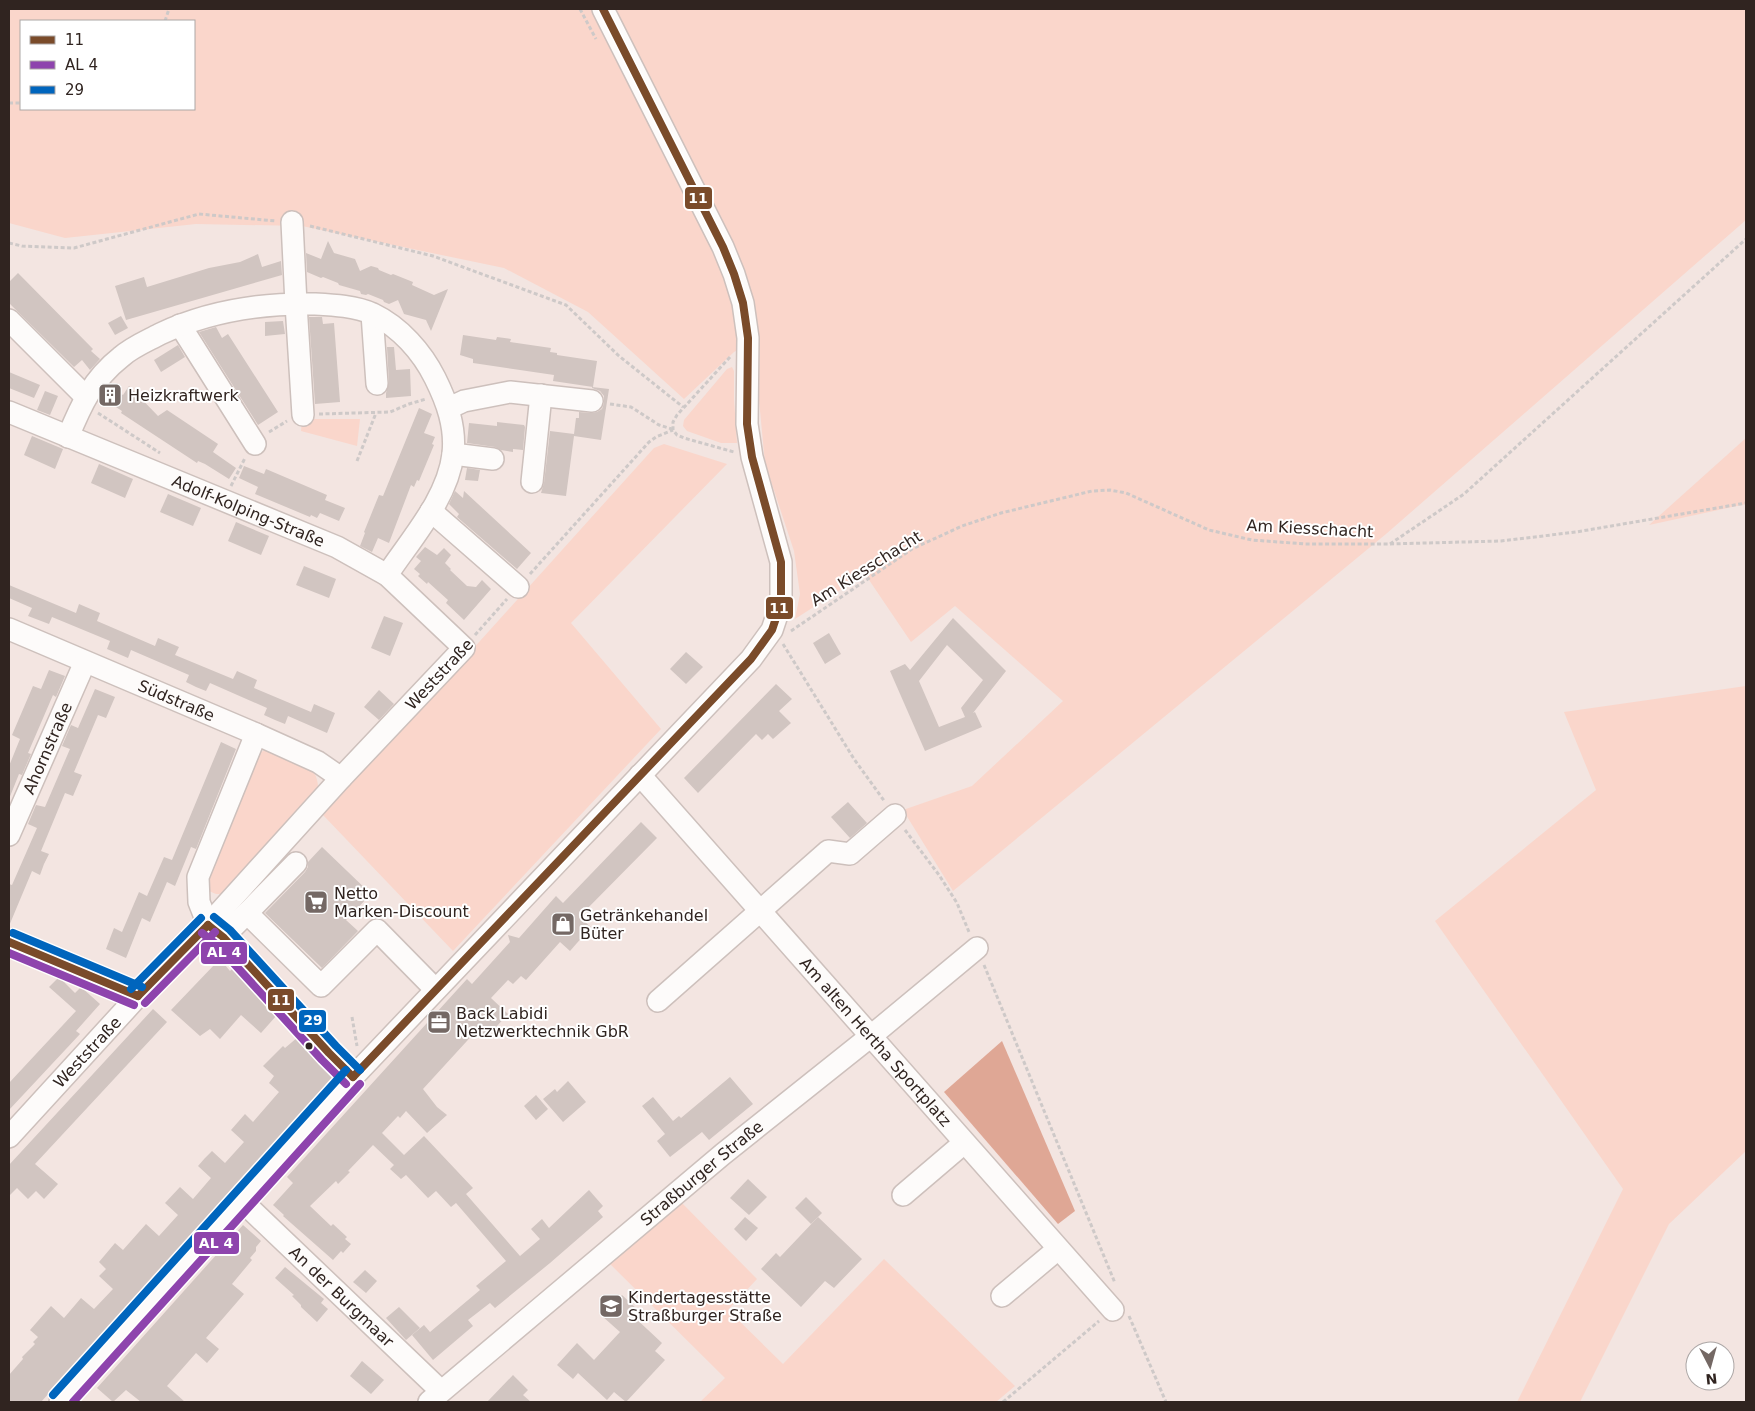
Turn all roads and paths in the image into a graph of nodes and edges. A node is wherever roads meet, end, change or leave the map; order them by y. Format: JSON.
{"nodes":[{"id":1,"x":580,"y":9,"type":"edge"},
{"id":2,"x":603,"y":9,"type":"edge"},
{"id":3,"x":596,"y":40,"type":"dead end"},
{"id":4,"x":292,"y":222,"type":"junction"},
{"id":5,"x":1746,"y":238,"type":"edge"},
{"id":6,"x":9,"y":242,"type":"edge"},
{"id":7,"x":296,"y":304,"type":"junction"},
{"id":8,"x":372,"y":314,"type":"junction"},
{"id":9,"x":9,"y":320,"type":"edge"},
{"id":10,"x":180,"y":325,"type":"junction"},
{"id":11,"x":735,"y":361,"type":"dead end"},
{"id":12,"x":377,"y":384,"type":"dead end"},
{"id":13,"x":541,"y":395,"type":"junction"},
{"id":14,"x":84,"y":400,"type":"junction"},
{"id":15,"x":446,"y":401,"type":"junction"},
{"id":16,"x":592,"y":401,"type":"joint"},
{"id":17,"x":683,"y":407,"type":"junction"},
{"id":18,"x":9,"y":412,"type":"edge"},
{"id":19,"x":376,"y":413,"type":"junction"},
{"id":20,"x":303,"y":415,"type":"junction"},
{"id":21,"x":672,"y":430,"type":"junction"},
{"id":22,"x":68,"y":438,"type":"junction"},
{"id":23,"x":254,"y":444,"type":"junction"},
{"id":24,"x":454,"y":454,"type":"junction"},
{"id":25,"x":163,"y":455,"type":"dead end"},
{"id":26,"x":752,"y":457,"type":"junction"},
{"id":27,"x":493,"y":459,"type":"dead end"},
{"id":28,"x":357,"y":461,"type":"dead end"},
{"id":29,"x":532,"y":482,"type":"dead end"},
{"id":30,"x":225,"y":501,"type":"junction"},
{"id":31,"x":1746,"y":503,"type":"edge"},
{"id":32,"x":431,"y":512,"type":"junction"},
{"id":33,"x":1389,"y":544,"type":"junction"},
{"id":34,"x":387,"y":575,"type":"junction"},
{"id":35,"x":518,"y":587,"type":"junction"},
{"id":36,"x":9,"y":630,"type":"edge"},
{"id":37,"x":793,"y":630,"type":"dead end"},
{"id":38,"x":780,"y":639,"type":"dead end"},
{"id":39,"x":464,"y":648,"type":"junction"},
{"id":40,"x":85,"y":662,"type":"junction"},
{"id":41,"x":256,"y":734,"type":"junction"},
{"id":42,"x":640,"y":775,"type":"junction"},
{"id":43,"x":340,"y":778,"type":"junction"},
{"id":44,"x":895,"y":816,"type":"junction"},
{"id":45,"x":9,"y":834,"type":"edge"},
{"id":46,"x":296,"y":863,"type":"dead end"},
{"id":47,"x":760,"y":912,"type":"junction"},
{"id":48,"x":247,"y":913,"type":"junction"},
{"id":49,"x":216,"y":931,"type":"junction"},
{"id":50,"x":9,"y":942,"type":"edge"},
{"id":51,"x":976,"y":948,"type":"junction"},
{"id":52,"x":435,"y":989,"type":"junction"},
{"id":53,"x":138,"y":996,"type":"junction"},
{"id":54,"x":658,"y":1001,"type":"dead end"},
{"id":55,"x":352,"y":1017,"type":"dead end"},
{"id":56,"x":870,"y":1036,"type":"junction"},
{"id":57,"x":358,"y":1071,"type":"junction"},
{"id":58,"x":9,"y":1137,"type":"edge"},
{"id":59,"x":964,"y":1142,"type":"junction"},
{"id":60,"x":903,"y":1195,"type":"dead end"},
{"id":61,"x":242,"y":1201,"type":"junction"},
{"id":62,"x":1058,"y":1249,"type":"junction"},
{"id":63,"x":1117,"y":1287,"type":"dead end"},
{"id":64,"x":1002,"y":1296,"type":"dead end"},
{"id":65,"x":1113,"y":1310,"type":"junction"},
{"id":66,"x":435,"y":1397,"type":"edge"},
{"id":67,"x":60,"y":1402,"type":"edge"},
{"id":68,"x":1003,"y":1402,"type":"edge"},
{"id":69,"x":1166,"y":1402,"type":"edge"}],
"edges":[{"from":1,"to":3,"type":"path"},
{"from":2,"to":26,"type":"street"},
{"from":4,"to":6,"type":"path"},
{"from":4,"to":7,"type":"street"},
{"from":4,"to":17,"type":"path"},
{"from":5,"to":33,"type":"path"},
{"from":7,"to":8,"type":"street"},
{"from":7,"to":10,"type":"street"},
{"from":7,"to":20,"type":"street"},
{"from":8,"to":12,"type":"street"},
{"from":8,"to":15,"type":"street"},
{"from":9,"to":14,"type":"street"},
{"from":10,"to":14,"type":"street"},
{"from":10,"to":23,"type":"street"},
{"from":11,"to":17,"type":"path"},
{"from":13,"to":15,"type":"street"},
{"from":13,"to":16,"type":"street"},
{"from":13,"to":29,"type":"street"},
{"from":14,"to":22,"type":"street"},
{"from":14,"to":25,"type":"path"},
{"from":15,"to":19,"type":"path"},
{"from":15,"to":24,"type":"street"},
{"from":16,"to":21,"type":"path"},
{"from":17,"to":21,"type":"path"},
{"from":18,"to":22,"type":"street","name":"Adolf-Kolping-Straße"},
{"from":19,"to":20,"type":"path"},
{"from":19,"to":28,"type":"path"},
{"from":20,"to":23,"type":"path"},
{"from":21,"to":26,"type":"path"},
{"from":21,"to":35,"type":"path","name":"Weststraße"},
{"from":22,"to":30,"type":"street","name":"Adolf-Kolping-Straße"},
{"from":23,"to":30,"type":"path"},
{"from":24,"to":27,"type":"street"},
{"from":24,"to":32,"type":"street"},
{"from":26,"to":42,"type":"street"},
{"from":30,"to":34,"type":"street","name":"Adolf-Kolping-Straße"},
{"from":31,"to":33,"type":"path","name":"Am Kiesschacht"},
{"from":32,"to":34,"type":"street"},
{"from":32,"to":35,"type":"street"},
{"from":33,"to":37,"type":"path","name":"Am Kiesschacht"},
{"from":34,"to":39,"type":"street","name":"Adolf-Kolping-Straße"},
{"from":35,"to":39,"type":"path","name":"Weststraße"},
{"from":36,"to":40,"type":"street","name":"Südstraße"},
{"from":38,"to":44,"type":"path"},
{"from":39,"to":43,"type":"street","name":"Weststraße"},
{"from":40,"to":41,"type":"street","name":"Südstraße"},
{"from":40,"to":45,"type":"street","name":"Ahornstraße"},
{"from":41,"to":43,"type":"street","name":"Südstraße"},
{"from":41,"to":49,"type":"street"},
{"from":42,"to":47,"type":"street","name":"Am alten Hertha Sportplatz"},
{"from":42,"to":52,"type":"street"},
{"from":43,"to":49,"type":"street","name":"Weststraße"},
{"from":44,"to":47,"type":"street"},
{"from":44,"to":51,"type":"path"},
{"from":46,"to":48,"type":"street"},
{"from":47,"to":54,"type":"street"},
{"from":47,"to":56,"type":"street","name":"Am alten Hertha Sportplatz"},
{"from":48,"to":49,"type":"street"},
{"from":48,"to":52,"type":"street"},
{"from":49,"to":53,"type":"street","name":"Weststraße"},
{"from":49,"to":57,"type":"street"},
{"from":50,"to":53,"type":"street"},
{"from":51,"to":56,"type":"street","name":"Straßburger Straße"},
{"from":51,"to":63,"type":"path"},
{"from":52,"to":57,"type":"street"},
{"from":53,"to":58,"type":"street","name":"Weststraße"},
{"from":55,"to":57,"type":"path"},
{"from":56,"to":59,"type":"street","name":"Am alten Hertha Sportplatz"},
{"from":56,"to":66,"type":"street","name":"Straßburger Straße"},
{"from":57,"to":61,"type":"street"},
{"from":59,"to":60,"type":"street"},
{"from":59,"to":62,"type":"street","name":"Am alten Hertha Sportplatz"},
{"from":61,"to":66,"type":"street","name":"An der Burgmaar"},
{"from":61,"to":67,"type":"street"},
{"from":62,"to":64,"type":"street"},
{"from":62,"to":65,"type":"street","name":"Am alten Hertha Sportplatz"},
{"from":65,"to":68,"type":"path"},
{"from":65,"to":69,"type":"path"}]}
